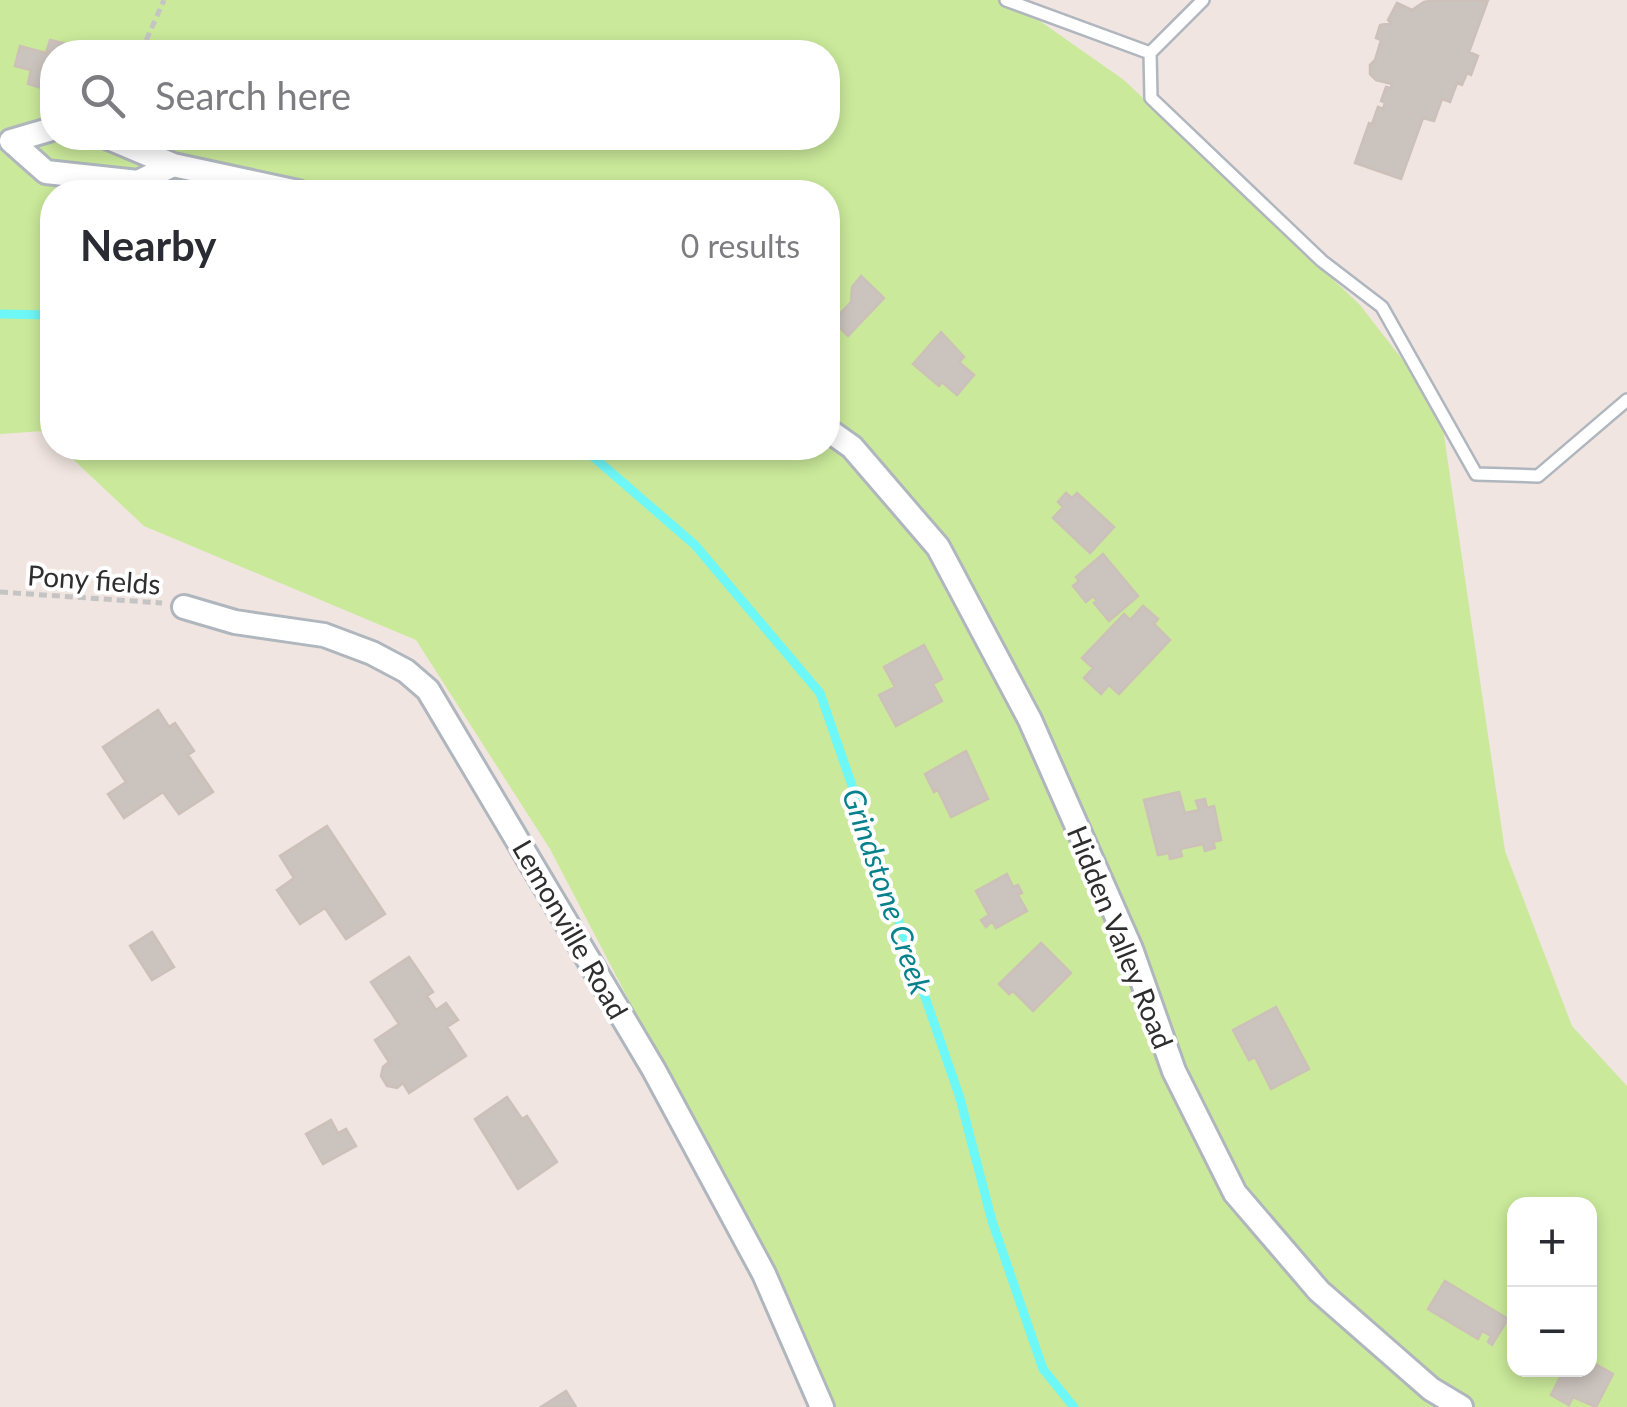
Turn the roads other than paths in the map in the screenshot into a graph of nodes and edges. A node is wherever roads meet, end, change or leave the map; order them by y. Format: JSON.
{"nodes":[{"id":1,"x":1006,"y":0,"type":"edge"},
{"id":2,"x":1203,"y":0,"type":"edge"},
{"id":3,"x":1150,"y":53,"type":"junction"},
{"id":4,"x":40,"y":133,"type":"edge"},
{"id":5,"x":137,"y":150,"type":"edge"},
{"id":6,"x":173,"y":165,"type":"junction"},
{"id":7,"x":120,"y":180,"type":"edge"},
{"id":8,"x":142,"y":180,"type":"edge"},
{"id":9,"x":242,"y":180,"type":"edge"},
{"id":10,"x":1627,"y":400,"type":"edge"},
{"id":11,"x":840,"y":438,"type":"edge"},
{"id":12,"x":184,"y":607,"type":"road end"},
{"id":13,"x":822,"y":1407,"type":"edge"},
{"id":14,"x":1460,"y":1407,"type":"edge"}],
"edges":[{"from":1,"to":3,"type":"lane"},
{"from":2,"to":3,"type":"lane"},
{"from":3,"to":10,"type":"lane"},
{"from":4,"to":7,"type":"street"},
{"from":5,"to":6,"type":"street"},
{"from":6,"to":8,"type":"street"},
{"from":6,"to":9,"type":"street"},
{"from":11,"to":14,"type":"street","name":"Hidden Valley Road"},
{"from":12,"to":13,"type":"street","name":"Lemonville Road"}]}
